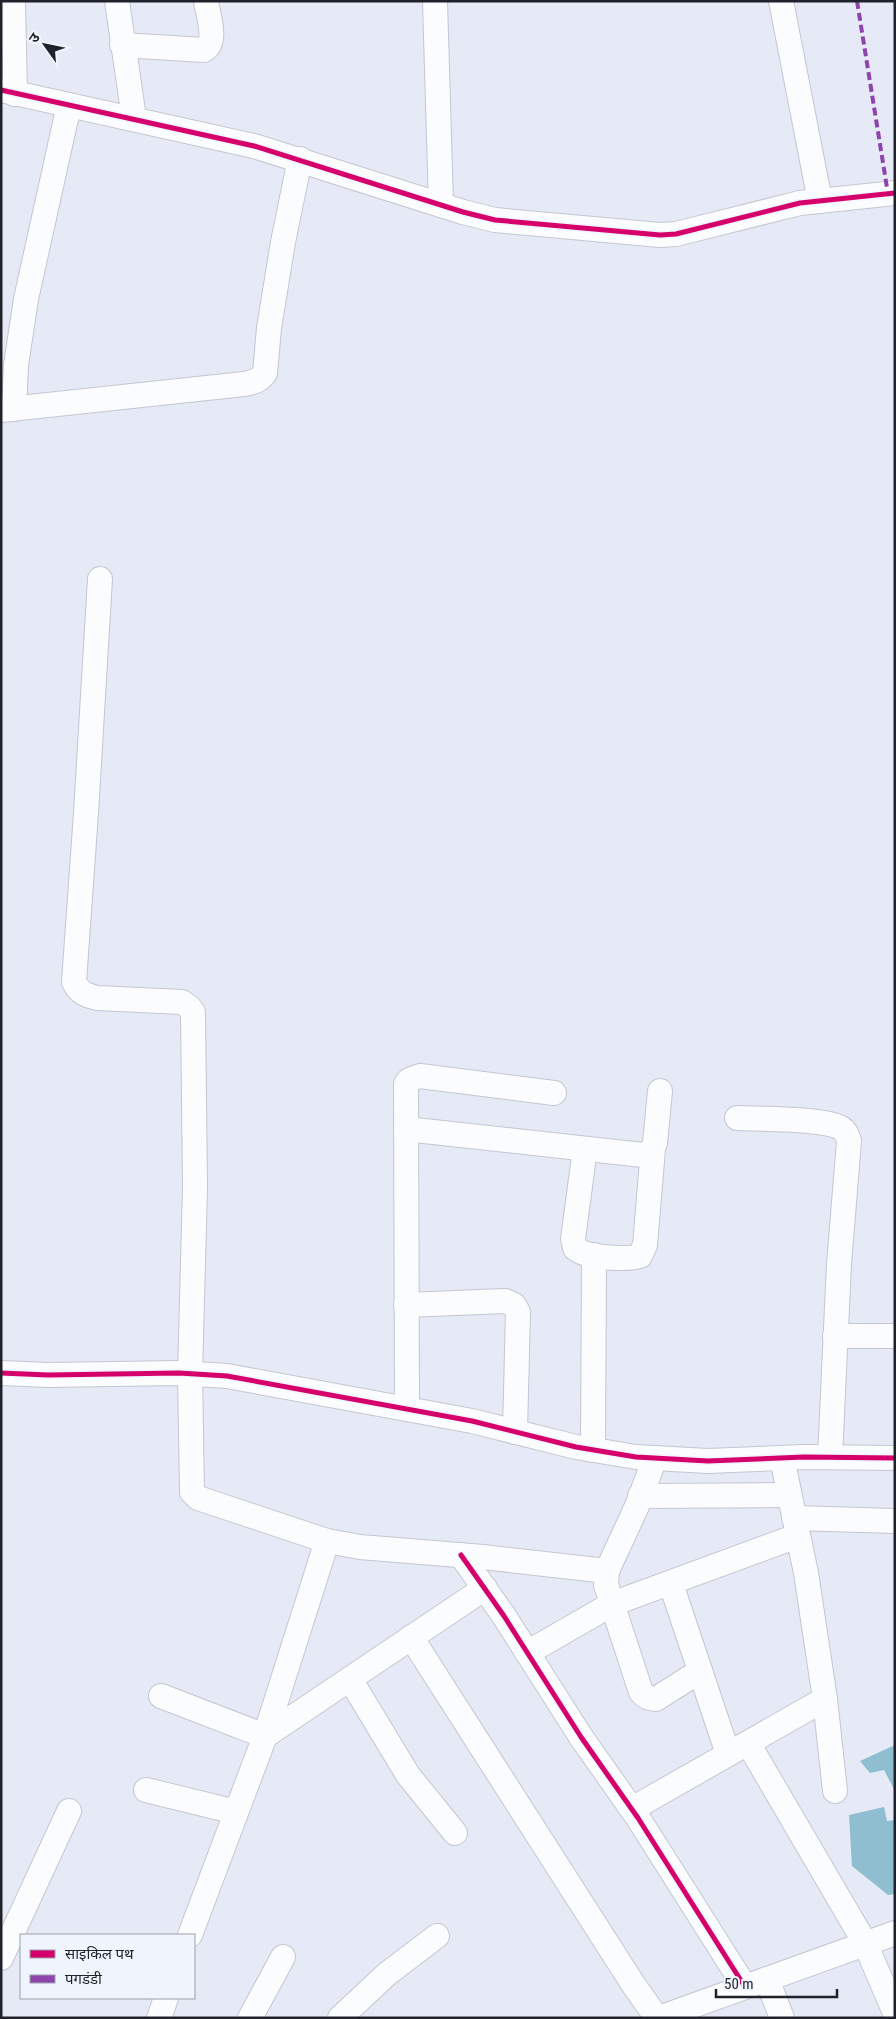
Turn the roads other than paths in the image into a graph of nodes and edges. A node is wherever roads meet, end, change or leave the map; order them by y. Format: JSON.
{"nodes":[{"id":1,"x":13,"y":1,"type":"edge"},
{"id":2,"x":117,"y":1,"type":"edge"},
{"id":3,"x":206,"y":1,"type":"edge"},
{"id":4,"x":435,"y":1,"type":"edge"},
{"id":5,"x":781,"y":1,"type":"edge"},
{"id":6,"x":122,"y":45,"type":"junction"},
{"id":7,"x":8,"y":92,"type":"edge"},
{"id":8,"x":69,"y":105,"type":"junction"},
{"id":9,"x":134,"y":118,"type":"junction"},
{"id":10,"x":300,"y":160,"type":"junction"},
{"id":11,"x":895,"y":193,"type":"edge"},
{"id":12,"x":820,"y":201,"type":"junction"},
{"id":13,"x":440,"y":205,"type":"junction"},
{"id":14,"x":8,"y":409,"type":"edge"},
{"id":15,"x":100,"y":580,"type":"dead end"},
{"id":16,"x":660,"y":1092,"type":"dead end"},
{"id":17,"x":554,"y":1093,"type":"dead end"},
{"id":18,"x":737,"y":1118,"type":"dead end"},
{"id":19,"x":406,"y":1129,"type":"junction"},
{"id":20,"x":585,"y":1149,"type":"junction"},
{"id":21,"x":653,"y":1149,"type":"junction"},
{"id":22,"x":594,"y":1255,"type":"junction"},
{"id":23,"x":406,"y":1305,"type":"junction"},
{"id":24,"x":835,"y":1336,"type":"junction"},
{"id":25,"x":895,"y":1336,"type":"edge"},
{"id":26,"x":1,"y":1373,"type":"edge"},
{"id":27,"x":190,"y":1374,"type":"junction"},
{"id":28,"x":407,"y":1409,"type":"junction"},
{"id":29,"x":515,"y":1432,"type":"junction"},
{"id":30,"x":593,"y":1450,"type":"junction"},
{"id":31,"x":830,"y":1457,"type":"junction"},
{"id":32,"x":655,"y":1458,"type":"junction"},
{"id":33,"x":782,"y":1458,"type":"junction"},
{"id":34,"x":895,"y":1458,"type":"edge"},
{"id":35,"x":788,"y":1495,"type":"junction"},
{"id":36,"x":640,"y":1496,"type":"junction"},
{"id":37,"x":895,"y":1521,"type":"edge"},
{"id":38,"x":796,"y":1527,"type":"junction"},
{"id":39,"x":327,"y":1541,"type":"junction"},
{"id":40,"x":461,"y":1555,"type":"junction"},
{"id":41,"x":607,"y":1571,"type":"junction"},
{"id":42,"x":671,"y":1584,"type":"junction"},
{"id":43,"x":485,"y":1588,"type":"junction"},
{"id":44,"x":612,"y":1604,"type":"junction"},
{"id":45,"x":411,"y":1637,"type":"junction"},
{"id":46,"x":527,"y":1653,"type":"junction"},
{"id":47,"x":700,"y":1672,"type":"junction"},
{"id":48,"x":350,"y":1679,"type":"junction"},
{"id":49,"x":161,"y":1696,"type":"dead end"},
{"id":50,"x":825,"y":1699,"type":"junction"},
{"id":51,"x":265,"y":1736,"type":"junction"},
{"id":52,"x":738,"y":1749,"type":"junction"},
{"id":53,"x":146,"y":1790,"type":"dead end"},
{"id":54,"x":835,"y":1791,"type":"dead end"},
{"id":55,"x":632,"y":1809,"type":"junction"},
{"id":56,"x":69,"y":1812,"type":"dead end"},
{"id":57,"x":236,"y":1812,"type":"junction"},
{"id":58,"x":455,"y":1833,"type":"dead end"},
{"id":59,"x":895,"y":1933,"type":"edge"},
{"id":60,"x":190,"y":1934,"type":"edge"},
{"id":61,"x":437,"y":1936,"type":"dead end"},
{"id":62,"x":865,"y":1943,"type":"junction"},
{"id":63,"x":283,"y":1956,"type":"dead end"},
{"id":64,"x":1,"y":1958,"type":"edge"},
{"id":65,"x":756,"y":1983,"type":"junction"},
{"id":66,"x":166,"y":1999,"type":"edge"},
{"id":67,"x":895,"y":2013,"type":"edge"},
{"id":68,"x":159,"y":2018,"type":"edge"},
{"id":69,"x":250,"y":2018,"type":"edge"},
{"id":70,"x":340,"y":2018,"type":"edge"},
{"id":71,"x":658,"y":2018,"type":"edge"},
{"id":72,"x":782,"y":2018,"type":"edge"}],
"edges":[{"from":1,"to":7,"type":"street"},
{"from":2,"to":6,"type":"street"},
{"from":3,"to":6,"type":"street"},
{"from":4,"to":13,"type":"street"},
{"from":5,"to":12,"type":"street"},
{"from":6,"to":9,"type":"street"},
{"from":7,"to":8,"type":"street"},
{"from":8,"to":9,"type":"street"},
{"from":8,"to":14,"type":"street"},
{"from":9,"to":10,"type":"street"},
{"from":10,"to":13,"type":"street"},
{"from":10,"to":14,"type":"street"},
{"from":11,"to":12,"type":"street"},
{"from":12,"to":13,"type":"street"},
{"from":15,"to":27,"type":"street"},
{"from":16,"to":21,"type":"street"},
{"from":17,"to":19,"type":"street"},
{"from":18,"to":24,"type":"street"},
{"from":19,"to":20,"type":"street"},
{"from":19,"to":23,"type":"street"},
{"from":20,"to":21,"type":"street"},
{"from":20,"to":22,"type":"street"},
{"from":21,"to":22,"type":"street"},
{"from":22,"to":30,"type":"street"},
{"from":23,"to":28,"type":"street"},
{"from":23,"to":29,"type":"street"},
{"from":24,"to":25,"type":"street"},
{"from":24,"to":31,"type":"street"},
{"from":26,"to":27,"type":"street"},
{"from":27,"to":28,"type":"street"},
{"from":27,"to":39,"type":"street"},
{"from":28,"to":29,"type":"street"},
{"from":29,"to":30,"type":"street"},
{"from":30,"to":32,"type":"street"},
{"from":31,"to":33,"type":"street"},
{"from":31,"to":34,"type":"street"},
{"from":32,"to":33,"type":"street"},
{"from":32,"to":36,"type":"street"},
{"from":33,"to":35,"type":"street"},
{"from":35,"to":36,"type":"street"},
{"from":35,"to":38,"type":"street"},
{"from":36,"to":41,"type":"street"},
{"from":37,"to":38,"type":"street"},
{"from":38,"to":42,"type":"street"},
{"from":38,"to":50,"type":"street"},
{"from":39,"to":40,"type":"street"},
{"from":39,"to":51,"type":"street"},
{"from":40,"to":41,"type":"street"},
{"from":40,"to":43,"type":"street"},
{"from":41,"to":44,"type":"street"},
{"from":42,"to":44,"type":"street"},
{"from":42,"to":47,"type":"street"},
{"from":43,"to":45,"type":"street"},
{"from":43,"to":46,"type":"street"},
{"from":44,"to":46,"type":"street"},
{"from":44,"to":47,"type":"street"},
{"from":45,"to":48,"type":"street"},
{"from":45,"to":71,"type":"street"},
{"from":46,"to":55,"type":"street"},
{"from":47,"to":52,"type":"street"},
{"from":48,"to":51,"type":"street"},
{"from":48,"to":58,"type":"street"},
{"from":49,"to":51,"type":"street"},
{"from":50,"to":52,"type":"street"},
{"from":50,"to":54,"type":"street"},
{"from":51,"to":57,"type":"street"},
{"from":52,"to":55,"type":"street"},
{"from":52,"to":62,"type":"street"},
{"from":53,"to":57,"type":"street"},
{"from":55,"to":65,"type":"street"},
{"from":56,"to":64,"type":"street"},
{"from":57,"to":60,"type":"street"},
{"from":59,"to":62,"type":"street"},
{"from":61,"to":70,"type":"street"},
{"from":62,"to":65,"type":"street"},
{"from":62,"to":67,"type":"street"},
{"from":63,"to":69,"type":"street"},
{"from":65,"to":71,"type":"street"},
{"from":65,"to":72,"type":"street"},
{"from":66,"to":68,"type":"street"}]}
